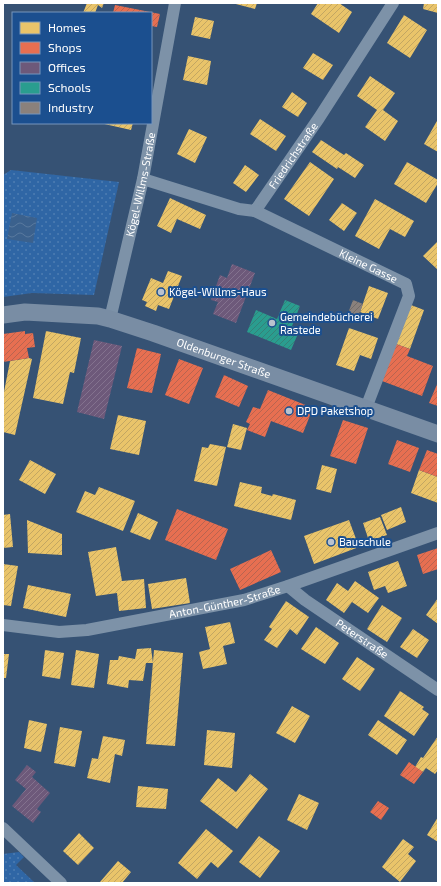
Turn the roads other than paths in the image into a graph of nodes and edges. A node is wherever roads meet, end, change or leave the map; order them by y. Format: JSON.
{"nodes":[{"id":1,"x":175,"y":3,"type":"edge"},
{"id":2,"x":393,"y":3,"type":"edge"},
{"id":3,"x":143,"y":179,"type":"junction"},
{"id":4,"x":255,"y":210,"type":"junction"},
{"id":5,"x":3,"y":315,"type":"edge"},
{"id":6,"x":110,"y":319,"type":"junction"},
{"id":7,"x":366,"y":408,"type":"junction"},
{"id":8,"x":438,"y":434,"type":"edge"},
{"id":9,"x":438,"y":533,"type":"edge"},
{"id":10,"x":288,"y":586,"type":"junction"},
{"id":11,"x":3,"y":625,"type":"edge"},
{"id":12,"x":438,"y":690,"type":"edge"},
{"id":13,"x":3,"y":828,"type":"edge"},
{"id":14,"x":61,"y":883,"type":"edge"}],
"edges":[{"from":1,"to":3,"type":"street","name":"Kögel-Willms-Straße"},
{"from":2,"to":4,"type":"street","name":"Friedrichstraße"},
{"from":3,"to":4,"type":"street"},
{"from":3,"to":6,"type":"street","name":"Kögel-Willms-Straße"},
{"from":4,"to":7,"type":"street","name":"Kleine Gasse"},
{"from":5,"to":6,"type":"street","name":"Oldenburger Straße"},
{"from":6,"to":7,"type":"street","name":"Oldenburger Straße"},
{"from":7,"to":8,"type":"street","name":"Oldenburger Straße"},
{"from":9,"to":10,"type":"street","name":"Anton-Günther-Straße"},
{"from":10,"to":11,"type":"street","name":"Anton-Günther-Straße"},
{"from":10,"to":12,"type":"street","name":"Peterstraße"},
{"from":13,"to":14,"type":"street"}]}
